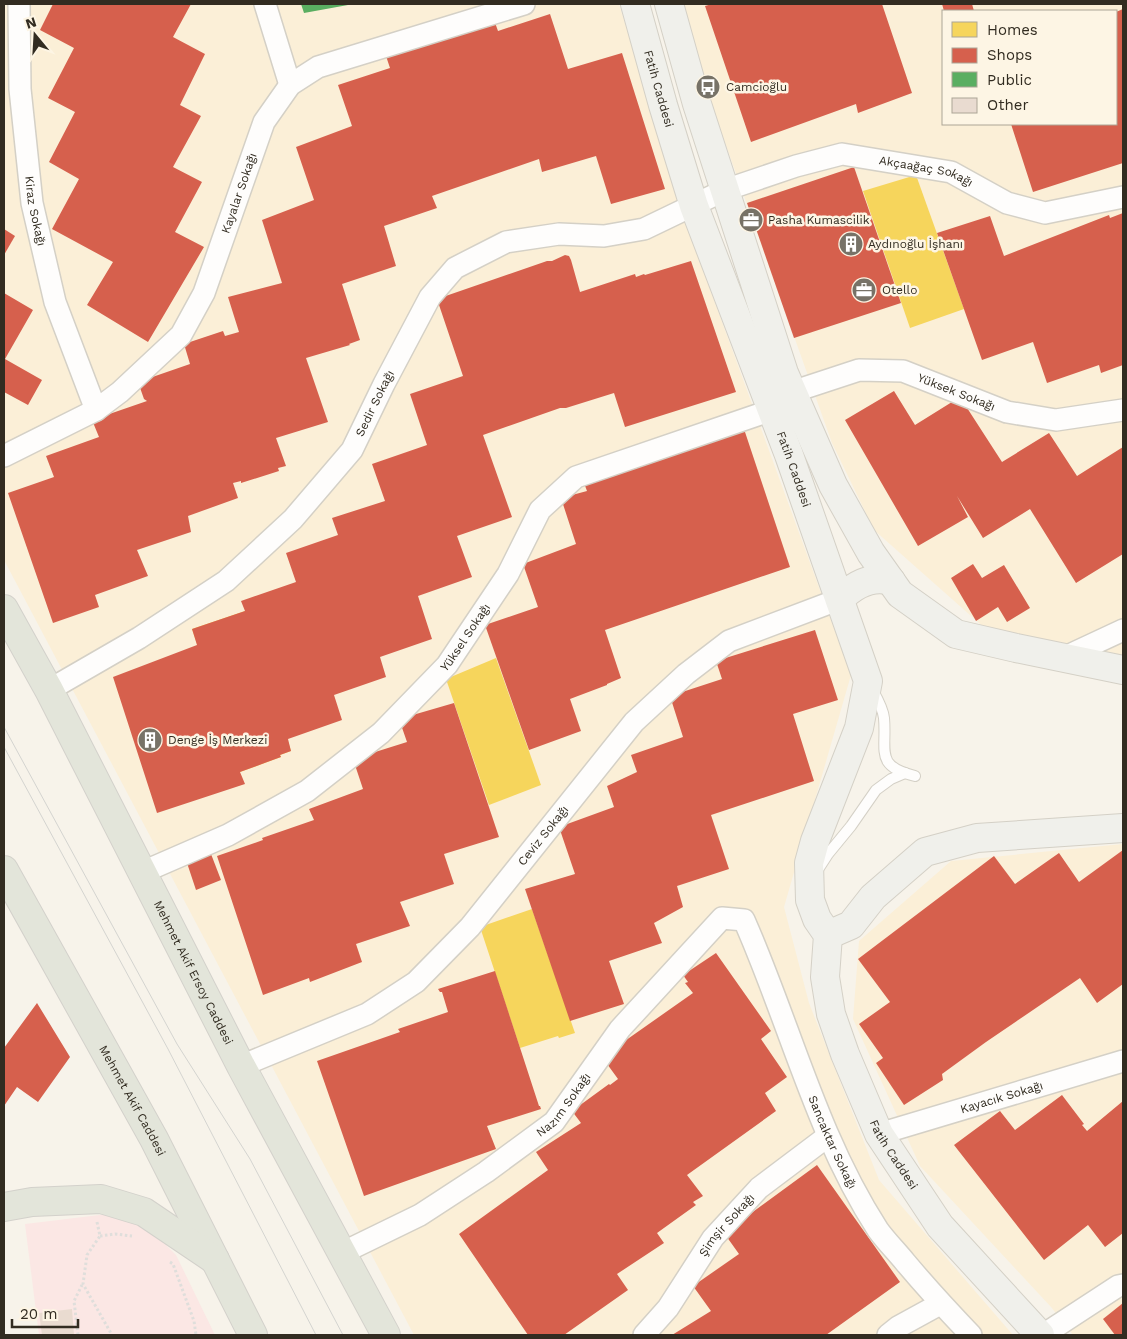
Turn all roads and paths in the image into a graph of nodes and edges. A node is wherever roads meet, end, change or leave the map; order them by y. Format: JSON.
{"nodes":[{"id":1,"x":19,"y":4,"type":"edge"},
{"id":2,"x":265,"y":4,"type":"edge"},
{"id":3,"x":524,"y":4,"type":"edge"},
{"id":4,"x":635,"y":4,"type":"edge"},
{"id":5,"x":669,"y":4,"type":"edge"},
{"id":6,"x":290,"y":85,"type":"junction"},
{"id":7,"x":725,"y":190,"type":"junction"},
{"id":8,"x":1123,"y":197,"type":"edge"},
{"id":9,"x":694,"y":206,"type":"junction"},
{"id":10,"x":792,"y":392,"type":"junction"},
{"id":11,"x":96,"y":410,"type":"junction"},
{"id":12,"x":772,"y":410,"type":"junction"},
{"id":13,"x":1123,"y":410,"type":"edge"},
{"id":14,"x":4,"y":456,"type":"edge"},
{"id":15,"x":891,"y":581,"type":"junction"},
{"id":16,"x":840,"y":599,"type":"junction"},
{"id":17,"x":4,"y":609,"type":"edge"},
{"id":18,"x":1123,"y":630,"type":"edge"},
{"id":19,"x":1063,"y":658,"type":"junction"},
{"id":20,"x":1123,"y":670,"type":"edge"},
{"id":21,"x":868,"y":681,"type":"junction"},
{"id":22,"x":49,"y":690,"type":"junction"},
{"id":23,"x":1123,"y":828,"type":"edge"},
{"id":24,"x":4,"y":870,"type":"edge"},
{"id":25,"x":143,"y":872,"type":"junction"},
{"id":26,"x":810,"y":883,"type":"junction"},
{"id":27,"x":744,"y":920,"type":"joint"},
{"id":28,"x":828,"y":935,"type":"junction"},
{"id":29,"x":1123,"y":1061,"type":"edge"},
{"id":30,"x":241,"y":1066,"type":"junction"},
{"id":31,"x":879,"y":1134,"type":"junction"},
{"id":32,"x":828,"y":1136,"type":"junction"},
{"id":33,"x":4,"y":1207,"type":"edge"},
{"id":34,"x":134,"y":1236,"type":"dead end"},
{"id":35,"x":342,"y":1253,"type":"junction"},
{"id":36,"x":165,"y":1258,"type":"dead end"},
{"id":37,"x":218,"y":1262,"type":"junction"},
{"id":38,"x":83,"y":1284,"type":"junction"},
{"id":39,"x":1123,"y":1285,"type":"edge"},
{"id":40,"x":940,"y":1304,"type":"junction"},
{"id":41,"x":78,"y":1335,"type":"edge"},
{"id":42,"x":112,"y":1335,"type":"edge"},
{"id":43,"x":196,"y":1335,"type":"edge"},
{"id":44,"x":253,"y":1335,"type":"edge"},
{"id":45,"x":386,"y":1335,"type":"edge"},
{"id":46,"x":644,"y":1335,"type":"edge"},
{"id":47,"x":888,"y":1335,"type":"edge"},
{"id":48,"x":971,"y":1335,"type":"edge"},
{"id":49,"x":1041,"y":1335,"type":"edge"}],
"edges":[{"from":1,"to":11,"type":"street","name":"Kiraz Sokağı"},
{"from":2,"to":6,"type":"street"},
{"from":3,"to":6,"type":"street","name":"Kayalar Sokağı"},
{"from":4,"to":9,"type":"main road","name":"Fatih Caddesi"},
{"from":5,"to":7,"type":"main road"},
{"from":6,"to":11,"type":"street","name":"Kayalar Sokağı"},
{"from":7,"to":8,"type":"street","name":"Akçaağaç Sokağı"},
{"from":7,"to":9,"type":"street","name":"Sedir Sokağı"},
{"from":7,"to":10,"type":"main road"},
{"from":9,"to":12,"type":"main road","name":"Fatih Caddesi"},
{"from":9,"to":22,"type":"street","name":"Sedir Sokağı"},
{"from":10,"to":13,"type":"street","name":"Yüksek Sokağı"},
{"from":10,"to":15,"type":"main road"},
{"from":11,"to":14,"type":"street","name":"Kayalar Sokağı"},
{"from":12,"to":16,"type":"main road","name":"Fatih Caddesi"},
{"from":12,"to":25,"type":"street","name":"Yüksel Sokağı"},
{"from":15,"to":16,"type":"main road"},
{"from":15,"to":19,"type":"main road"},
{"from":16,"to":21,"type":"main road","name":"Fatih Caddesi"},
{"from":16,"to":30,"type":"street","name":"Ceviz Sokağı"},
{"from":17,"to":22,"type":"main road","name":"Mehmet Akif Ersoy Caddesi"},
{"from":18,"to":19,"type":"street"},
{"from":19,"to":20,"type":"main road"},
{"from":21,"to":26,"type":"main road","name":"Fatih Caddesi"},
{"from":21,"to":26,"type":"lane"},
{"from":22,"to":25,"type":"main road","name":"Mehmet Akif Ersoy Caddesi"},
{"from":23,"to":28,"type":"main road"},
{"from":24,"to":37,"type":"main road","name":"Mehmet Akif Caddesi"},
{"from":25,"to":30,"type":"main road","name":"Mehmet Akif Ersoy Caddesi"},
{"from":26,"to":28,"type":"main road","name":"Fatih Caddesi"},
{"from":27,"to":32,"type":"street","name":"Sancaktar Sokağı"},
{"from":27,"to":35,"type":"street","name":"Nazım Sokağı"},
{"from":28,"to":31,"type":"main road","name":"Fatih Caddesi"},
{"from":29,"to":31,"type":"street","name":"Kayacık Sokağı"},
{"from":30,"to":35,"type":"main road","name":"Mehmet Akif Ersoy Caddesi"},
{"from":31,"to":49,"type":"main road","name":"Fatih Caddesi"},
{"from":32,"to":40,"type":"street","name":"Sancaktar Sokağı"},
{"from":32,"to":46,"type":"street","name":"Şimşir Sokağı"},
{"from":33,"to":37,"type":"main road"},
{"from":34,"to":38,"type":"path"},
{"from":35,"to":45,"type":"main road","name":"Mehmet Akif Ersoy Caddesi"},
{"from":36,"to":43,"type":"path"},
{"from":37,"to":44,"type":"main road","name":"Mehmet Akif Caddesi"},
{"from":38,"to":41,"type":"path"},
{"from":38,"to":42,"type":"path"},
{"from":39,"to":49,"type":"street"},
{"from":40,"to":47,"type":"street"},
{"from":40,"to":48,"type":"street","name":"Sancaktar Sokağı"}]}
